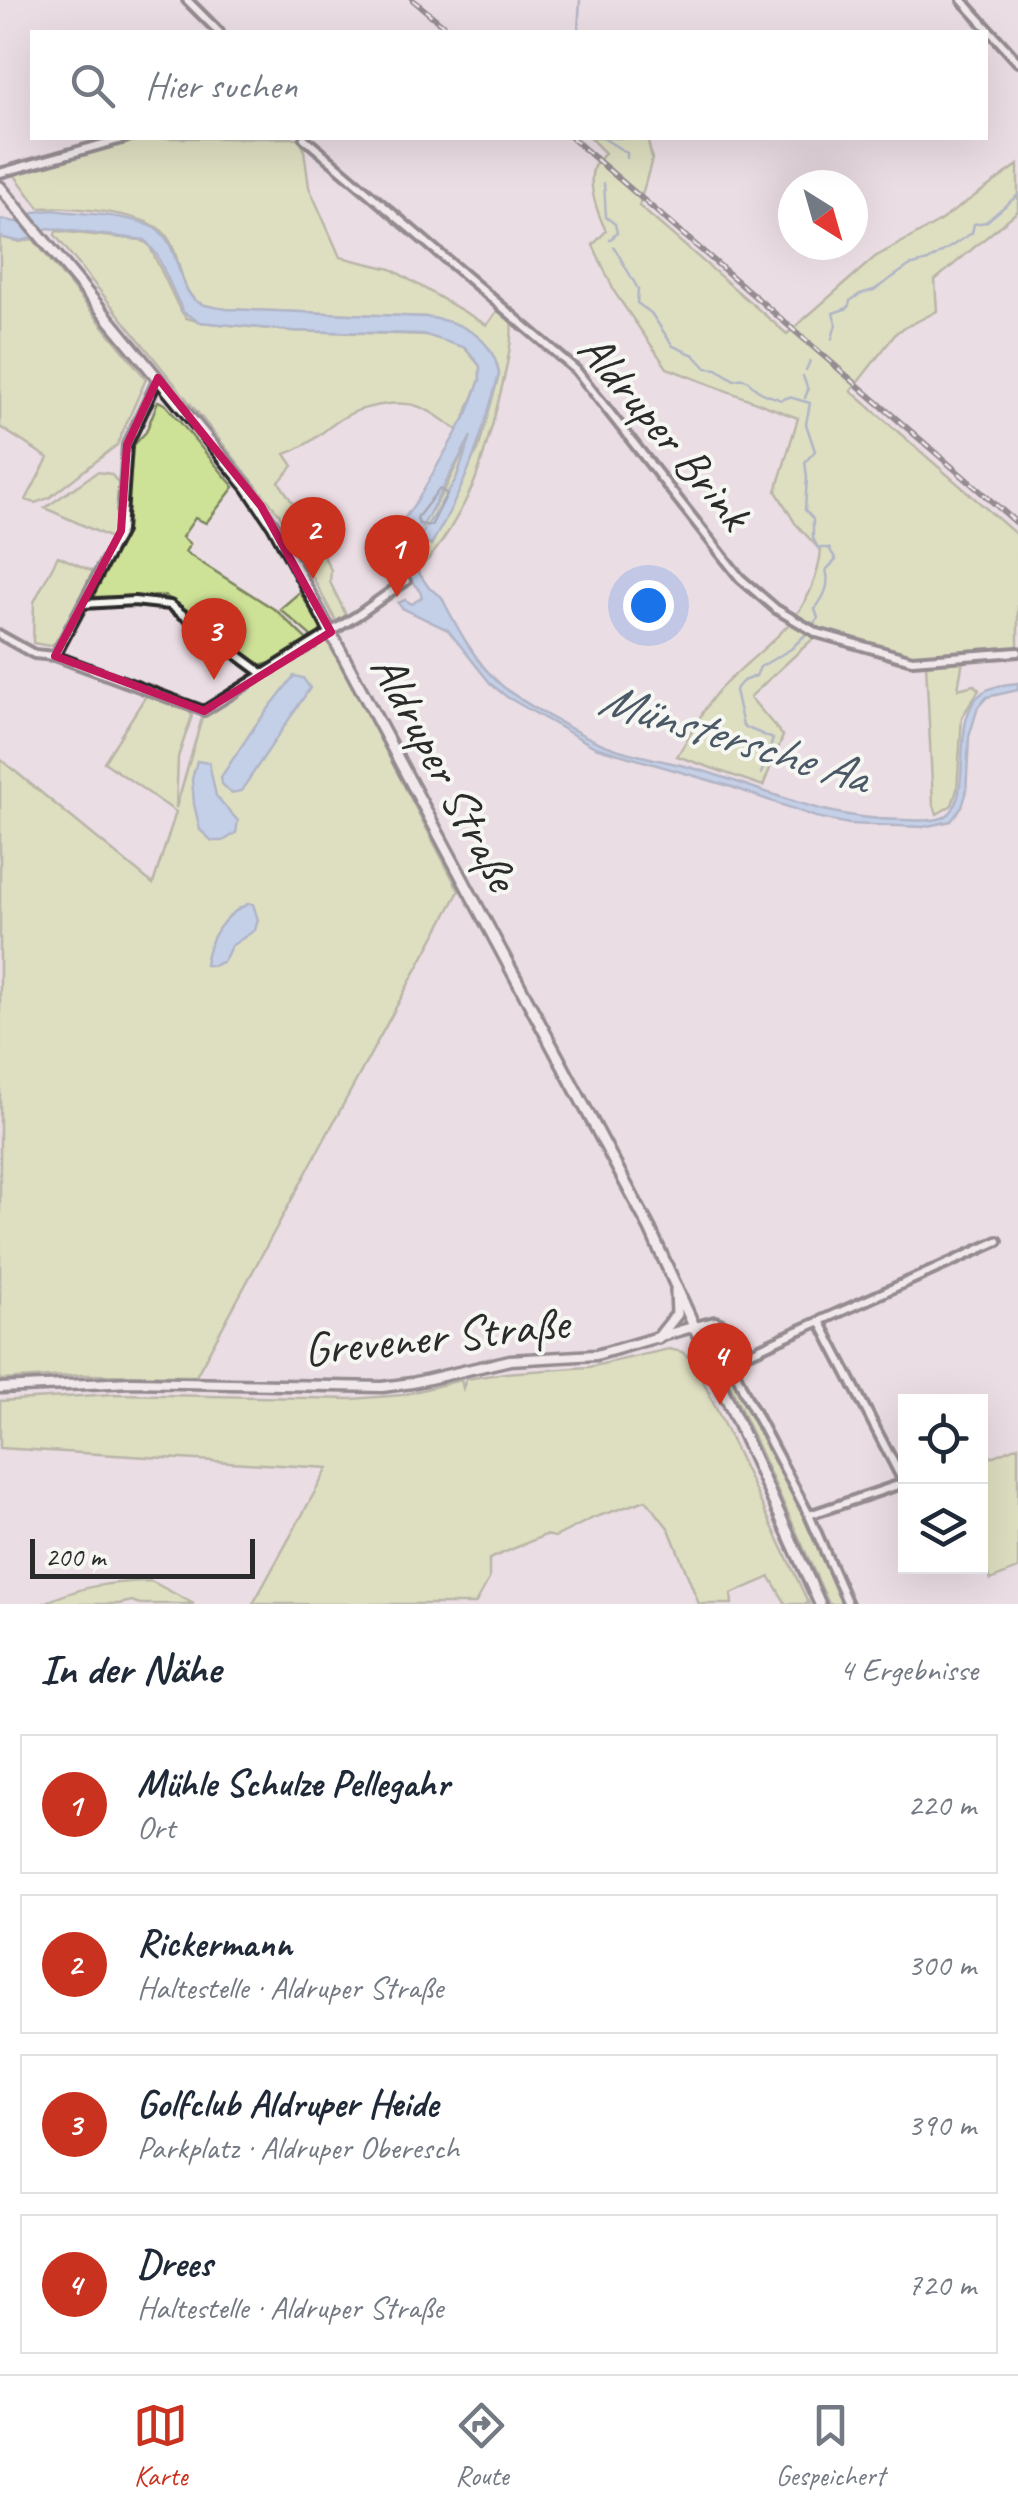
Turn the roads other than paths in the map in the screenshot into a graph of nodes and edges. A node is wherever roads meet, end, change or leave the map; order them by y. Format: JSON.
{"nodes":[{"id":1,"x":187,"y":0,"type":"edge"},
{"id":2,"x":962,"y":0,"type":"edge"},
{"id":3,"x":217,"y":30,"type":"edge"},
{"id":4,"x":1018,"y":62,"type":"edge"},
{"id":5,"x":118,"y":140,"type":"edge"},
{"id":6,"x":306,"y":140,"type":"edge"},
{"id":7,"x":0,"y":172,"type":"edge"},
{"id":8,"x":0,"y":186,"type":"edge"},
{"id":9,"x":158,"y":378,"type":"junction"},
{"id":10,"x":406,"y":580,"type":"dead end"},
{"id":11,"x":83,"y":604,"type":"junction"},
{"id":12,"x":331,"y":632,"type":"junction"},
{"id":13,"x":0,"y":635,"type":"edge"},
{"id":14,"x":1018,"y":652,"type":"edge"},
{"id":15,"x":55,"y":656,"type":"junction"},
{"id":16,"x":262,"y":673,"type":"junction"},
{"id":17,"x":998,"y":1241,"type":"dead end"},
{"id":18,"x":675,"y":1282,"type":"junction"},
{"id":19,"x":820,"y":1322,"type":"junction"},
{"id":20,"x":696,"y":1326,"type":"junction"},
{"id":21,"x":658,"y":1338,"type":"junction"},
{"id":22,"x":731,"y":1360,"type":"junction"},
{"id":23,"x":0,"y":1388,"type":"edge"},
{"id":24,"x":809,"y":1516,"type":"junction"},
{"id":25,"x":820,"y":1604,"type":"edge"},
{"id":26,"x":848,"y":1604,"type":"edge"}],
"edges":[{"from":1,"to":3,"type":"street"},
{"from":2,"to":4,"type":"street"},
{"from":5,"to":7,"type":"street"},
{"from":6,"to":14,"type":"street","name":"Aldruper Brink"},
{"from":8,"to":9,"type":"main road","name":"Aldruper Straße"},
{"from":9,"to":11,"type":"street"},
{"from":9,"to":12,"type":"main road","name":"Aldruper Straße"},
{"from":10,"to":12,"type":"street"},
{"from":11,"to":15,"type":"street"},
{"from":11,"to":16,"type":"street"},
{"from":12,"to":16,"type":"street"},
{"from":12,"to":18,"type":"main road","name":"Aldruper Straße"},
{"from":13,"to":15,"type":"street"},
{"from":15,"to":16,"type":"street"},
{"from":17,"to":19,"type":"street"},
{"from":18,"to":20,"type":"main road","name":"Aldruper Straße"},
{"from":18,"to":21,"type":"main road"},
{"from":19,"to":22,"type":"street"},
{"from":19,"to":24,"type":"street"},
{"from":20,"to":21,"type":"street","name":"Grevener Straße"},
{"from":20,"to":22,"type":"street"},
{"from":20,"to":25,"type":"main road","name":"Aldruper Straße"},
{"from":21,"to":23,"type":"street","name":"Grevener Straße"},
{"from":22,"to":24,"type":"street"},
{"from":24,"to":26,"type":"street"}]}
